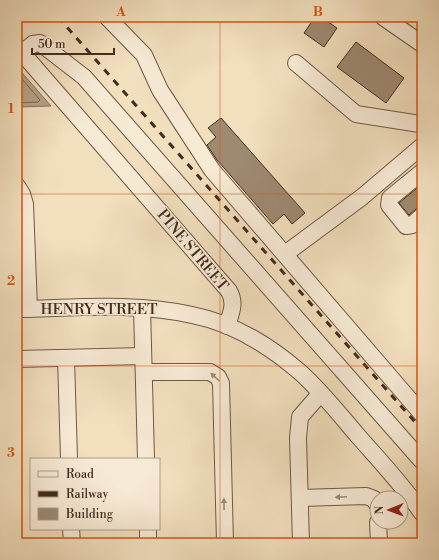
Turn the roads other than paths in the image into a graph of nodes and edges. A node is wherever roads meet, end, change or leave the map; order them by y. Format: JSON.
{"nodes":[{"id":1,"x":107,"y":17,"type":"edge"},
{"id":2,"x":383,"y":17,"type":"edge"},
{"id":3,"x":422,"y":44,"type":"edge"},
{"id":4,"x":19,"y":50,"type":"edge"},
{"id":5,"x":296,"y":63,"type":"dead end"},
{"id":6,"x":422,"y":126,"type":"edge"},
{"id":7,"x":422,"y":146,"type":"edge"},
{"id":8,"x":422,"y":172,"type":"edge"},
{"id":9,"x":17,"y":186,"type":"edge"},
{"id":10,"x":422,"y":216,"type":"edge"},
{"id":11,"x":285,"y":254,"type":"junction"},
{"id":12,"x":142,"y":308,"type":"junction"},
{"id":13,"x":23,"y":309,"type":"edge"},
{"id":14,"x":227,"y":326,"type":"junction"},
{"id":15,"x":143,"y":356,"type":"junction"},
{"id":16,"x":66,"y":358,"type":"junction"},
{"id":17,"x":17,"y":359,"type":"edge"},
{"id":18,"x":144,"y":372,"type":"junction"},
{"id":19,"x":320,"y":394,"type":"junction"},
{"id":20,"x":422,"y":414,"type":"edge"},
{"id":21,"x":69,"y":458,"type":"edge"},
{"id":22,"x":146,"y":458,"type":"edge"},
{"id":23,"x":422,"y":460,"type":"edge"},
{"id":24,"x":369,"y":497,"type":"edge"},
{"id":25,"x":300,"y":498,"type":"junction"},
{"id":26,"x":422,"y":513,"type":"edge"},
{"id":27,"x":71,"y":530,"type":"edge"},
{"id":28,"x":148,"y":530,"type":"edge"},
{"id":29,"x":378,"y":530,"type":"edge"},
{"id":30,"x":72,"y":543,"type":"edge"},
{"id":31,"x":148,"y":543,"type":"edge"},
{"id":32,"x":225,"y":543,"type":"edge"},
{"id":33,"x":301,"y":543,"type":"edge"},
{"id":34,"x":379,"y":543,"type":"edge"}],
"edges":[{"from":1,"to":11,"type":"street"},
{"from":2,"to":3,"type":"street"},
{"from":4,"to":14,"type":"street","name":"PINE STREET"},
{"from":4,"to":23,"type":"street"},
{"from":5,"to":6,"type":"street"},
{"from":7,"to":11,"type":"street"},
{"from":8,"to":10,"type":"street"},
{"from":9,"to":13,"type":"street"},
{"from":11,"to":20,"type":"street"},
{"from":12,"to":13,"type":"street","name":"HENRY STREET"},
{"from":12,"to":14,"type":"street","name":"HENRY STREET"},
{"from":12,"to":15,"type":"street"},
{"from":14,"to":19,"type":"street"},
{"from":15,"to":16,"type":"street"},
{"from":15,"to":18,"type":"street"},
{"from":16,"to":17,"type":"street"},
{"from":16,"to":21,"type":"street"},
{"from":18,"to":22,"type":"street"},
{"from":32,"to":18,"type":"street","one_way":true},
{"from":19,"to":25,"type":"street"},
{"from":19,"to":26,"type":"street"},
{"from":24,"to":25,"type":"street","one_way":true},
{"from":25,"to":33,"type":"street"},
{"from":27,"to":30,"type":"street"},
{"from":28,"to":31,"type":"street"},
{"from":29,"to":34,"type":"street"}]}
